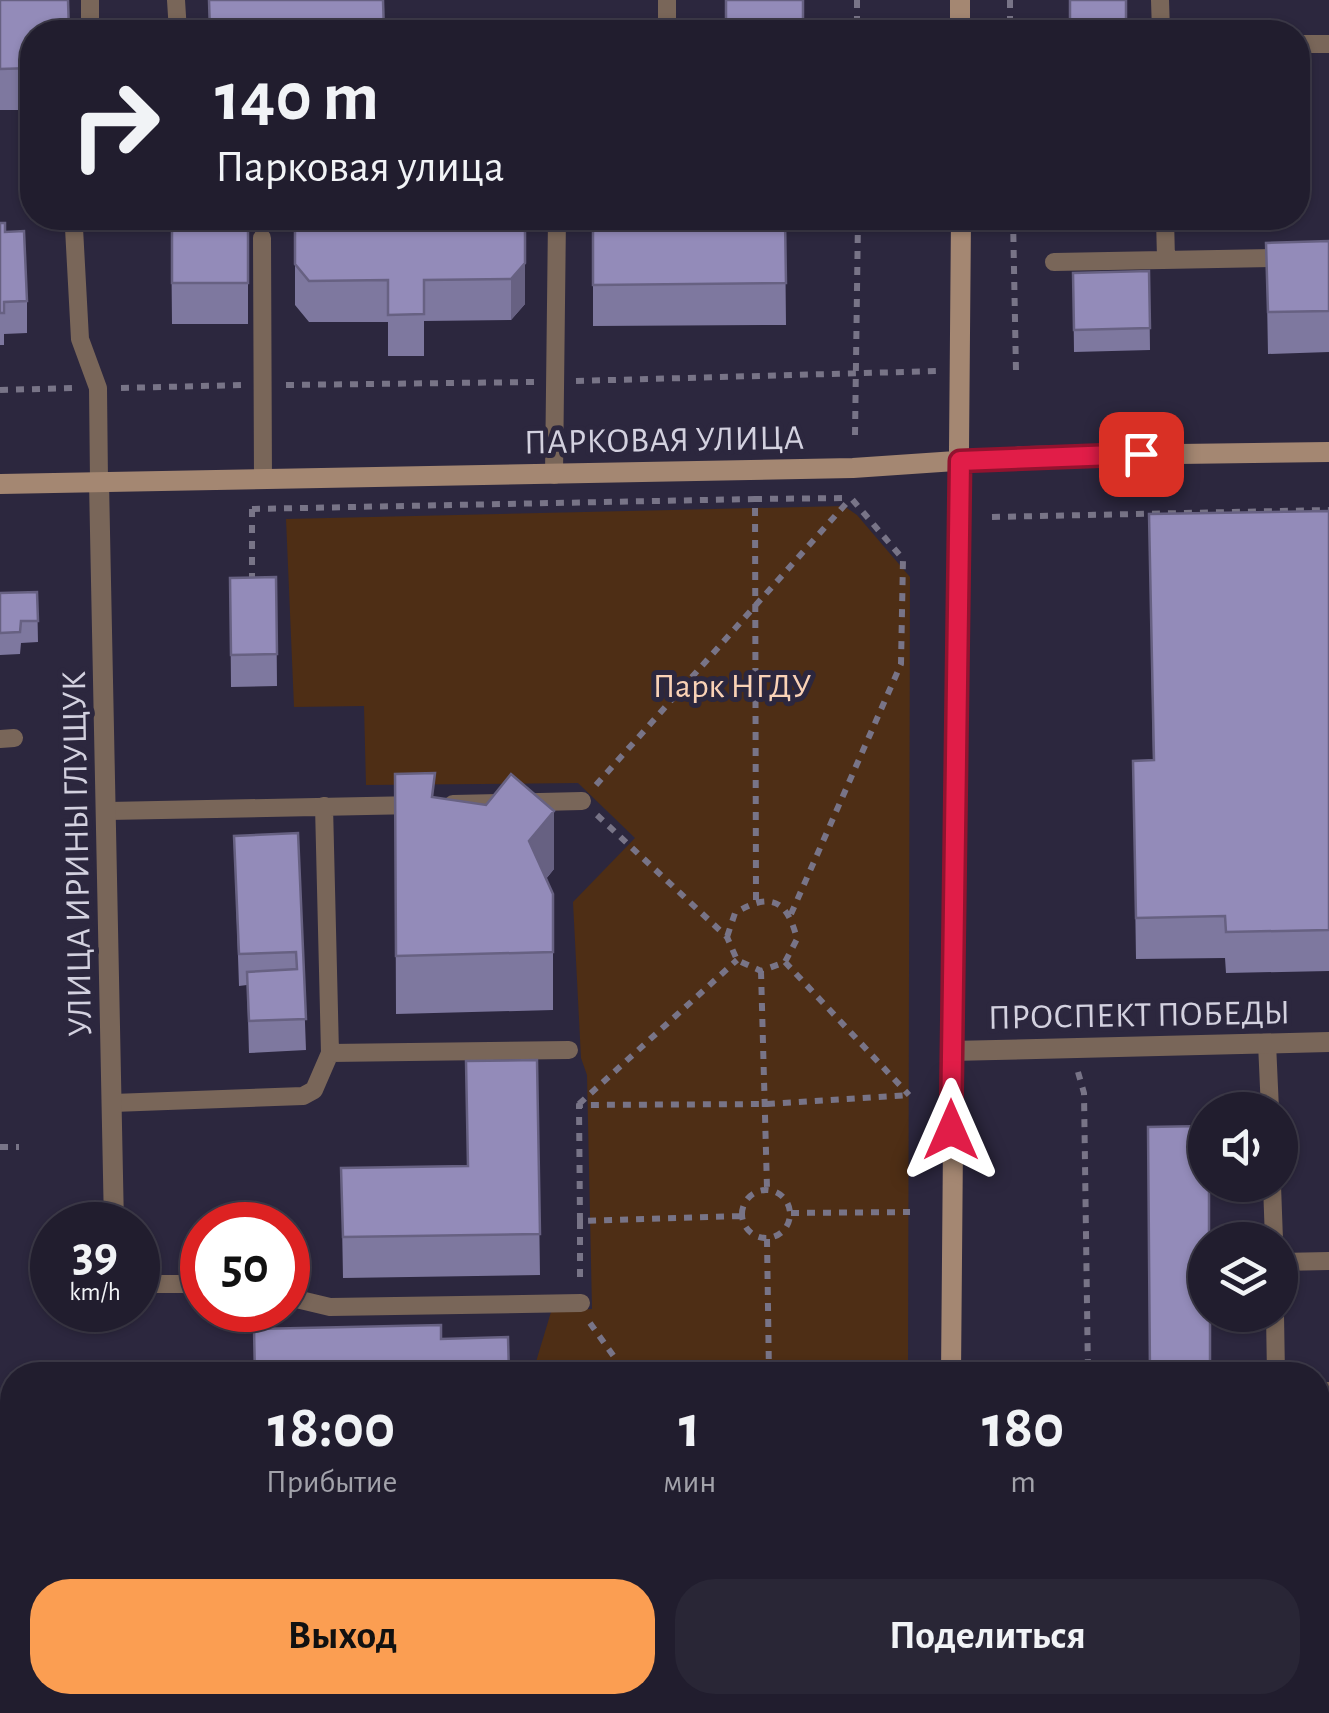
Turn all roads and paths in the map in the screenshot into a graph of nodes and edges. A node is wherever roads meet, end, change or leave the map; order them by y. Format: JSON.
{"nodes":[{"id":1,"x":74,"y":230,"type":"edge"},
{"id":2,"x":557,"y":230,"type":"edge"},
{"id":3,"x":858,"y":230,"type":"edge"},
{"id":4,"x":961,"y":230,"type":"edge"},
{"id":5,"x":1013,"y":230,"type":"edge"},
{"id":6,"x":1165,"y":230,"type":"edge"},
{"id":7,"x":262,"y":238,"type":"dead end"},
{"id":8,"x":1329,"y":257,"type":"edge"},
{"id":9,"x":1166,"y":259,"type":"junction"},
{"id":10,"x":1054,"y":262,"type":"dead end"},
{"id":11,"x":962,"y":370,"type":"junction"},
{"id":12,"x":1016,"y":370,"type":"dead end"},
{"id":13,"x":858,"y":372,"type":"junction"},
{"id":14,"x":554,"y":381,"type":"junction"},
{"id":15,"x":262,"y":385,"type":"junction"},
{"id":16,"x":98,"y":388,"type":"junction"},
{"id":17,"x":0,"y":390,"type":"edge"},
{"id":18,"x":855,"y":435,"type":"dead end"},
{"id":19,"x":1329,"y":452,"type":"edge"},
{"id":20,"x":960,"y":461,"type":"junction"},
{"id":21,"x":554,"y":474,"type":"junction"},
{"id":22,"x":263,"y":480,"type":"junction"},
{"id":23,"x":99,"y":482,"type":"junction"},
{"id":24,"x":0,"y":484,"type":"edge"},
{"id":25,"x":851,"y":498,"type":"junction"},
{"id":26,"x":756,"y":499,"type":"junction"},
{"id":27,"x":252,"y":509,"type":"dead end"},
{"id":28,"x":1329,"y":510,"type":"edge"},
{"id":29,"x":992,"y":517,"type":"dead end"},
{"id":30,"x":755,"y":604,"type":"junction"},
{"id":31,"x":582,"y":801,"type":"junction"},
{"id":32,"x":324,"y":806,"type":"junction"},
{"id":33,"x":108,"y":811,"type":"junction"},
{"id":34,"x":756,"y":900,"type":"junction"},
{"id":35,"x":791,"y":914,"type":"junction"},
{"id":36,"x":727,"y":936,"type":"junction"},
{"id":37,"x":737,"y":960,"type":"junction"},
{"id":38,"x":786,"y":962,"type":"junction"},
{"id":39,"x":761,"y":971,"type":"junction"},
{"id":40,"x":1329,"y":1042,"type":"edge"},
{"id":41,"x":1268,"y":1043,"type":"junction"},
{"id":42,"x":1074,"y":1047,"type":"junction"},
{"id":43,"x":569,"y":1050,"type":"dead end"},
{"id":44,"x":952,"y":1051,"type":"junction"},
{"id":45,"x":330,"y":1053,"type":"junction"},
{"id":46,"x":1269,"y":1092,"type":"edge"},
{"id":47,"x":112,"y":1103,"type":"junction"},
{"id":48,"x":766,"y":1104,"type":"junction"},
{"id":49,"x":578,"y":1105,"type":"junction"},
{"id":50,"x":19,"y":1147,"type":"dead end"},
{"id":51,"x":0,"y":1148,"type":"edge"},
{"id":52,"x":766,"y":1188,"type":"junction"},
{"id":53,"x":114,"y":1202,"type":"edge"},
{"id":54,"x":910,"y":1212,"type":"dead end"},
{"id":55,"x":792,"y":1214,"type":"junction"},
{"id":56,"x":740,"y":1216,"type":"junction"},
{"id":57,"x":766,"y":1240,"type":"junction"},
{"id":58,"x":1329,"y":1260,"type":"edge"},
{"id":59,"x":1298,"y":1261,"type":"edge"},
{"id":60,"x":581,"y":1302,"type":"dead end"},
{"id":61,"x":310,"y":1303,"type":"edge"},
{"id":62,"x":1275,"y":1332,"type":"edge"},
{"id":63,"x":769,"y":1362,"type":"edge"},
{"id":64,"x":951,"y":1362,"type":"edge"},
{"id":65,"x":1088,"y":1362,"type":"edge"},
{"id":66,"x":1276,"y":1362,"type":"edge"}],
"edges":[{"from":1,"to":16,"type":"lane"},
{"from":2,"to":14,"type":"lane"},
{"from":3,"to":13,"type":"path"},
{"from":4,"to":11,"type":"street"},
{"from":5,"to":12,"type":"path"},
{"from":6,"to":9,"type":"lane"},
{"from":7,"to":15,"type":"lane"},
{"from":8,"to":9,"type":"lane"},
{"from":9,"to":10,"type":"lane"},
{"from":11,"to":13,"type":"path"},
{"from":11,"to":20,"type":"street"},
{"from":13,"to":14,"type":"path"},
{"from":13,"to":18,"type":"path"},
{"from":14,"to":15,"type":"path"},
{"from":14,"to":21,"type":"lane"},
{"from":15,"to":16,"type":"path"},
{"from":15,"to":22,"type":"lane"},
{"from":16,"to":17,"type":"path"},
{"from":16,"to":23,"type":"lane"},
{"from":19,"to":20,"type":"street","name":"ПАРКОВАЯ УЛИЦА"},
{"from":20,"to":21,"type":"street","name":"ПАРКОВАЯ УЛИЦА"},
{"from":20,"to":44,"type":"street"},
{"from":21,"to":22,"type":"street","name":"ПАРКОВАЯ УЛИЦА"},
{"from":22,"to":23,"type":"street","name":"ПАРКОВАЯ УЛИЦА"},
{"from":23,"to":24,"type":"street","name":"ПАРКОВАЯ УЛИЦА"},
{"from":23,"to":33,"type":"street","name":"УЛИЦА ИРИНЫ ГЛУЩУК"},
{"from":25,"to":26,"type":"path"},
{"from":25,"to":30,"type":"path"},
{"from":25,"to":35,"type":"path"},
{"from":26,"to":27,"type":"path"},
{"from":26,"to":30,"type":"path"},
{"from":28,"to":29,"type":"path"},
{"from":30,"to":31,"type":"path"},
{"from":30,"to":34,"type":"path"},
{"from":31,"to":32,"type":"lane"},
{"from":31,"to":36,"type":"path"},
{"from":32,"to":33,"type":"lane"},
{"from":32,"to":45,"type":"lane"},
{"from":33,"to":47,"type":"street","name":"УЛИЦА ИРИНЫ ГЛУЩУК"},
{"from":34,"to":35,"type":"path"},
{"from":34,"to":36,"type":"path"},
{"from":35,"to":38,"type":"path"},
{"from":36,"to":37,"type":"path"},
{"from":37,"to":39,"type":"path"},
{"from":37,"to":49,"type":"path"},
{"from":38,"to":39,"type":"path"},
{"from":38,"to":48,"type":"path"},
{"from":39,"to":48,"type":"path"},
{"from":40,"to":41,"type":"street","name":"ПРОСПЕКТ ПОБЕДЫ"},
{"from":41,"to":42,"type":"street","name":"ПРОСПЕКТ ПОБЕДЫ"},
{"from":41,"to":46,"type":"lane"},
{"from":42,"to":44,"type":"street","name":"ПРОСПЕКТ ПОБЕДЫ"},
{"from":42,"to":65,"type":"path"},
{"from":43,"to":45,"type":"lane"},
{"from":44,"to":64,"type":"street"},
{"from":45,"to":47,"type":"lane"},
{"from":47,"to":53,"type":"street","name":"УЛИЦА ИРИНЫ ГЛУЩУК"},
{"from":48,"to":49,"type":"path"},
{"from":48,"to":52,"type":"path"},
{"from":49,"to":56,"type":"path"},
{"from":50,"to":51,"type":"path"},
{"from":52,"to":55,"type":"path"},
{"from":52,"to":56,"type":"path"},
{"from":54,"to":55,"type":"path"},
{"from":55,"to":57,"type":"path"},
{"from":56,"to":57,"type":"path"},
{"from":57,"to":63,"type":"path"},
{"from":58,"to":59,"type":"lane"},
{"from":60,"to":61,"type":"lane"},
{"from":62,"to":66,"type":"lane"}]}
